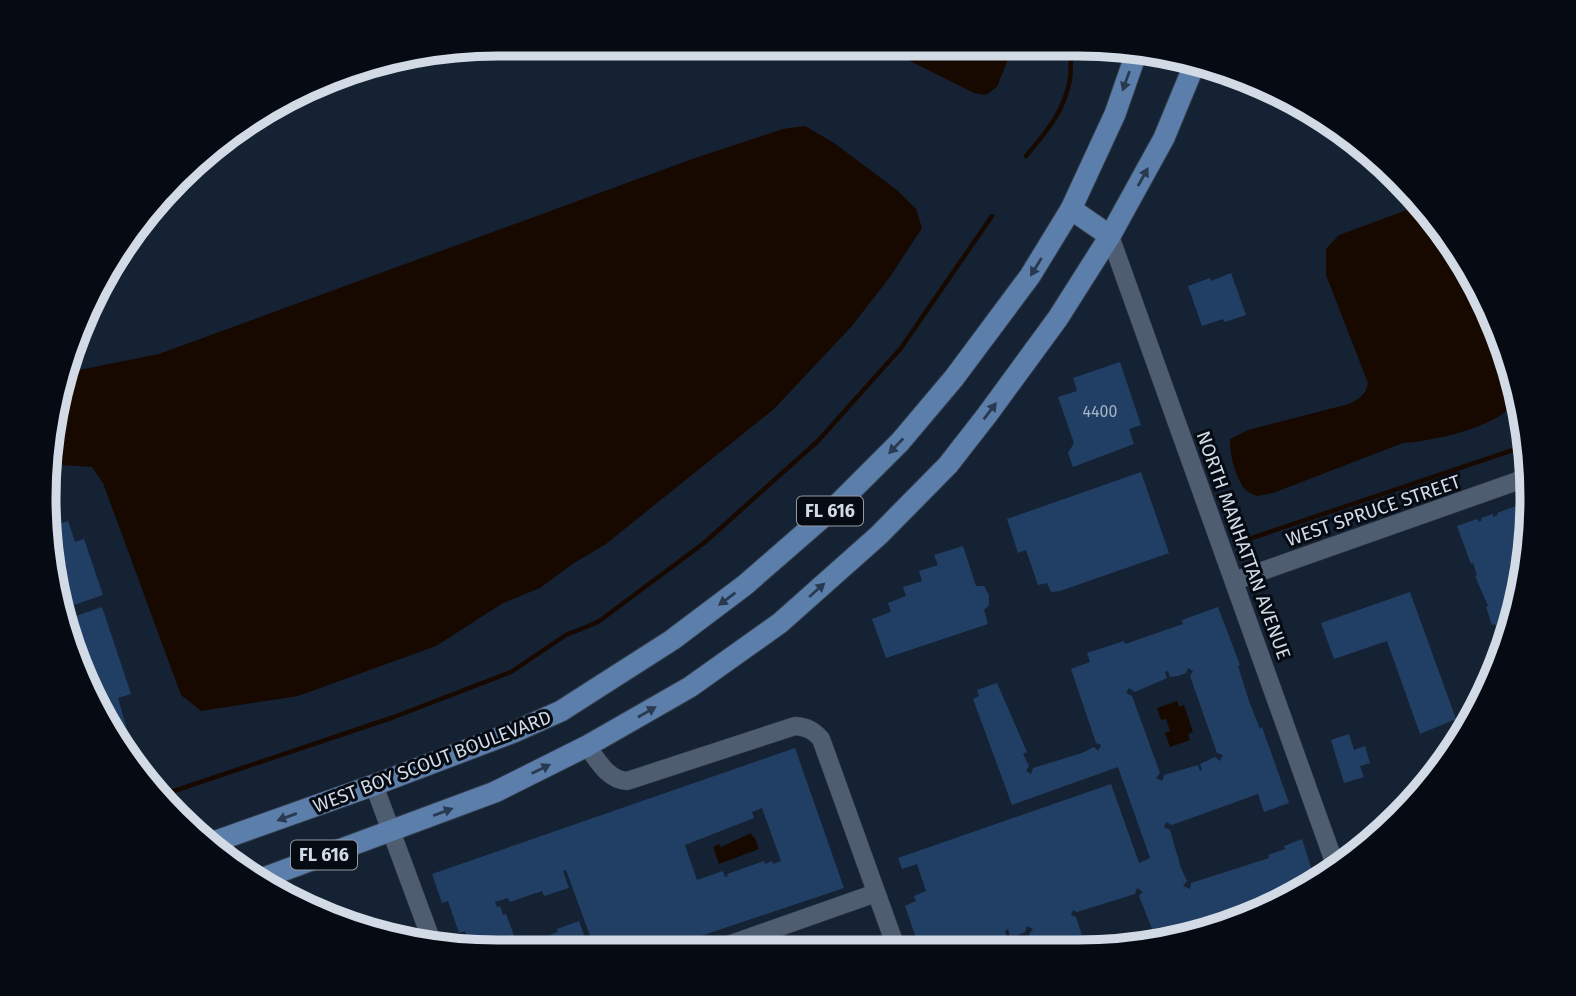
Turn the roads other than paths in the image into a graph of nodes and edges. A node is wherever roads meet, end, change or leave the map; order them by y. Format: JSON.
{"nodes":[{"id":1,"x":1134,"y":60,"type":"edge"},
{"id":2,"x":1192,"y":71,"type":"edge"},
{"id":3,"x":1071,"y":209,"type":"junction"},
{"id":4,"x":1110,"y":236,"type":"junction"},
{"id":5,"x":1519,"y":480,"type":"edge"},
{"id":6,"x":1234,"y":581,"type":"junction"},
{"id":7,"x":587,"y":746,"type":"junction"},
{"id":8,"x":374,"y":785,"type":"junction"},
{"id":9,"x":391,"y":831,"type":"junction"},
{"id":10,"x":219,"y":840,"type":"edge"},
{"id":11,"x":1332,"y":860,"type":"edge"},
{"id":12,"x":269,"y":876,"type":"edge"},
{"id":13,"x":876,"y":893,"type":"junction"},
{"id":14,"x":429,"y":934,"type":"edge"},
{"id":15,"x":742,"y":940,"type":"edge"},
{"id":16,"x":893,"y":940,"type":"edge"}],
"edges":[{"from":1,"to":3,"type":"main road","name":"WEST BOY SCOUT BOULEVARD","number":"FL 616","one_way":true},
{"from":4,"to":2,"type":"main road","number":"FL 616","one_way":true},
{"from":3,"to":4,"type":"main road"},
{"from":3,"to":8,"type":"main road","name":"WEST BOY SCOUT BOULEVARD","number":"FL 616","one_way":true},
{"from":4,"to":6,"type":"street","name":"NORTH MANHATTAN AVENUE"},
{"from":7,"to":4,"type":"main road","number":"FL 616","one_way":true},
{"from":5,"to":6,"type":"street","name":"WEST SPRUCE STREET"},
{"from":6,"to":11,"type":"street","name":"NORTH MANHATTAN AVENUE"},
{"from":9,"to":7,"type":"main road","number":"FL 616","one_way":true},
{"from":7,"to":13,"type":"street"},
{"from":8,"to":9,"type":"street"},
{"from":8,"to":10,"type":"main road","name":"WEST BOY SCOUT BOULEVARD","number":"FL 616","one_way":true},
{"from":9,"to":12,"type":"main road","number":"FL 616"},
{"from":9,"to":14,"type":"street"},
{"from":13,"to":15,"type":"street"},
{"from":13,"to":16,"type":"street"}]}
